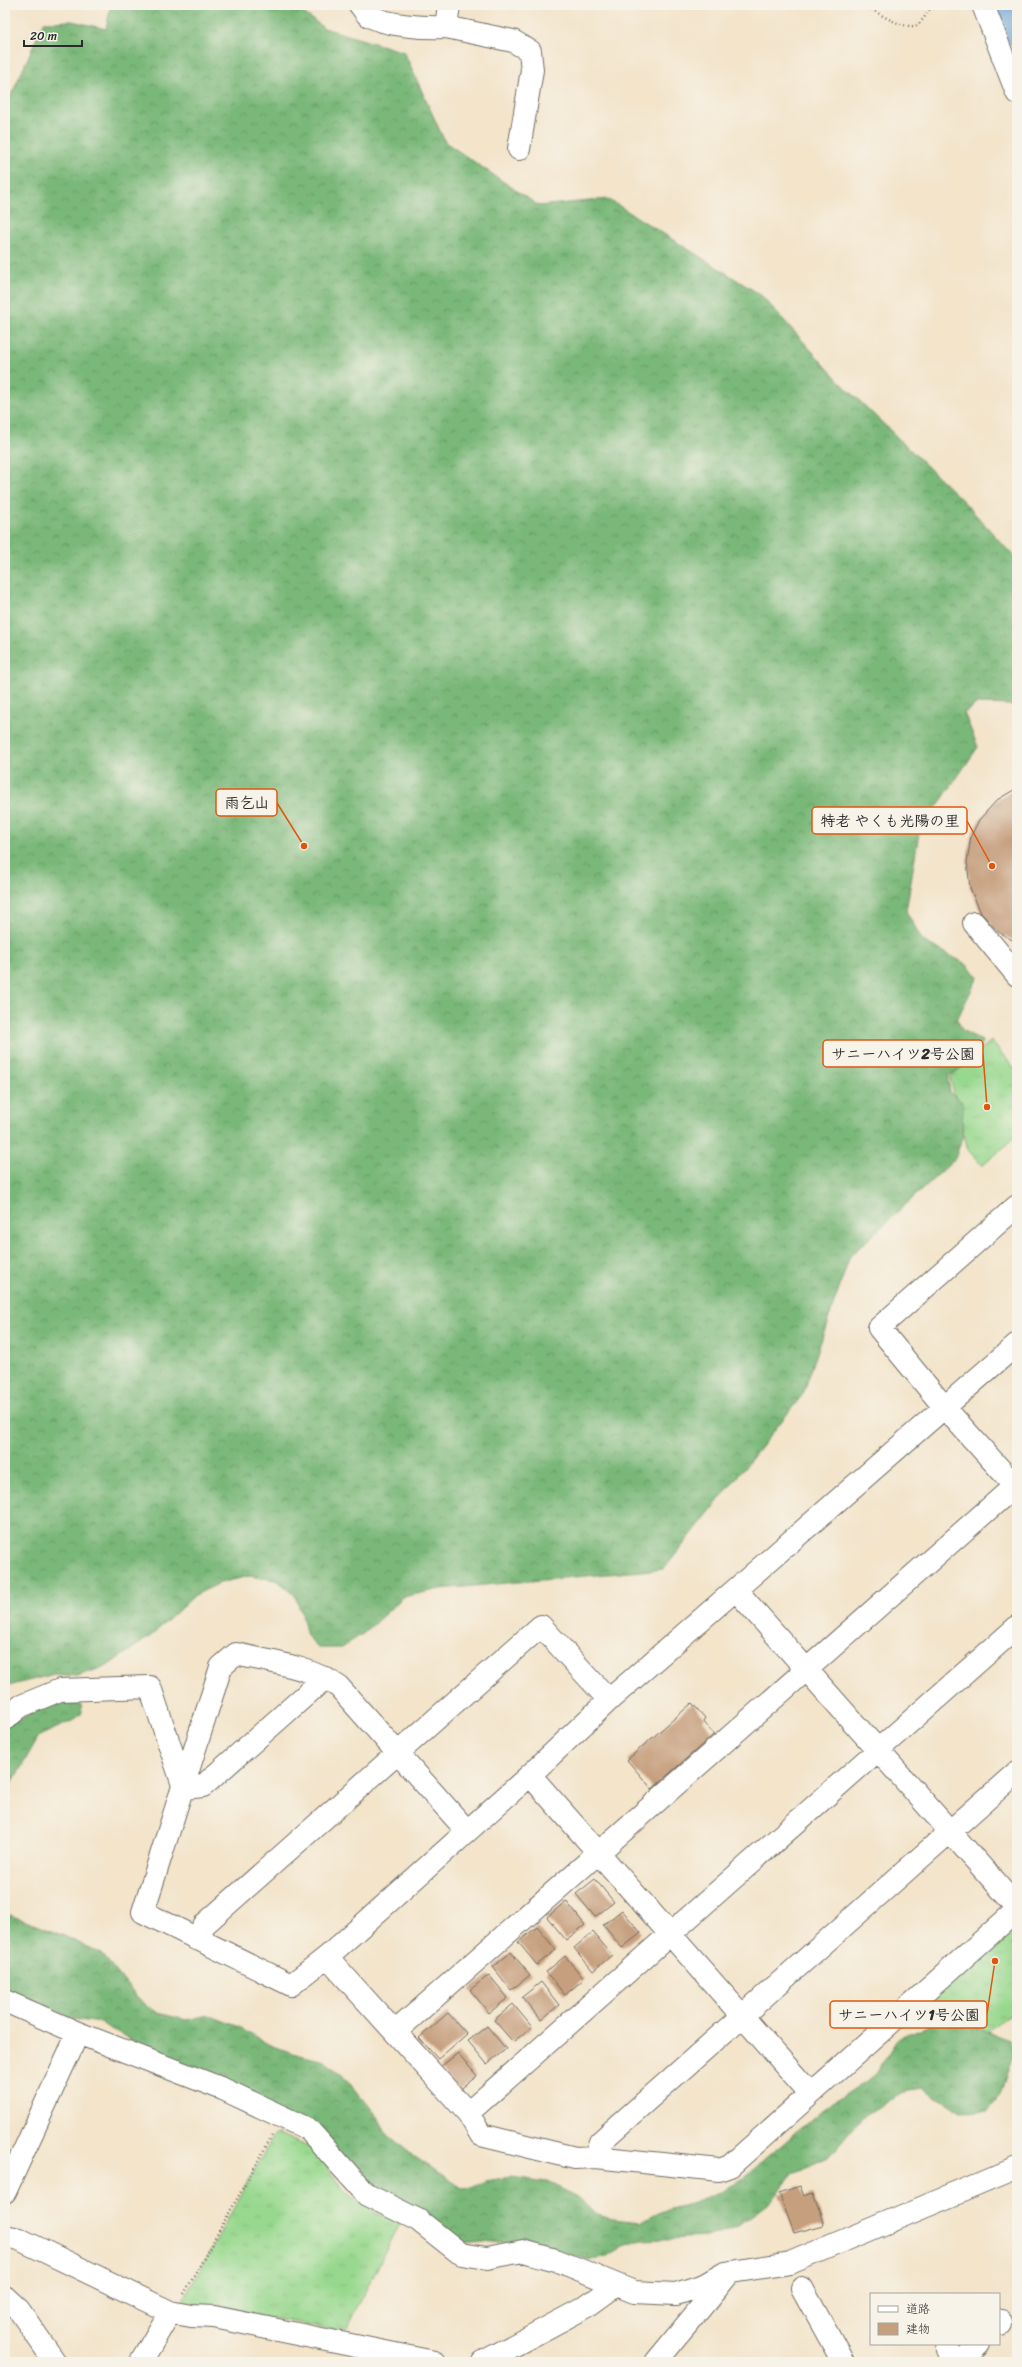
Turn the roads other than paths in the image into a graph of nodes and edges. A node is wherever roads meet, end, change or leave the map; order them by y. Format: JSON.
{"nodes":[{"id":1,"x":360,"y":5,"type":"edge"},
{"id":2,"x":449,"y":5,"type":"edge"},
{"id":3,"x":982,"y":5,"type":"edge"},
{"id":4,"x":446,"y":26,"type":"junction"},
{"id":5,"x":1017,"y":93,"type":"edge"},
{"id":6,"x":519,"y":150,"type":"dead end"},
{"id":7,"x":974,"y":923,"type":"dead end"},
{"id":8,"x":1017,"y":975,"type":"edge"},
{"id":9,"x":1017,"y":1206,"type":"edge"},
{"id":10,"x":1017,"y":1344,"type":"edge"},
{"id":11,"x":945,"y":1408,"type":"junction"},
{"id":12,"x":1016,"y":1486,"type":"edge"},
{"id":13,"x":736,"y":1590,"type":"junction"},
{"id":14,"x":1017,"y":1627,"type":"edge"},
{"id":15,"x":806,"y":1670,"type":"junction"},
{"id":16,"x":325,"y":1678,"type":"junction"},
{"id":17,"x":609,"y":1700,"type":"junction"},
{"id":18,"x":5,"y":1719,"type":"edge"},
{"id":19,"x":878,"y":1751,"type":"junction"},
{"id":20,"x":399,"y":1752,"type":"junction"},
{"id":21,"x":1017,"y":1772,"type":"edge"},
{"id":22,"x":530,"y":1775,"type":"junction"},
{"id":23,"x":184,"y":1788,"type":"junction"},
{"id":24,"x":467,"y":1831,"type":"junction"},
{"id":25,"x":948,"y":1831,"type":"junction"},
{"id":26,"x":598,"y":1853,"type":"junction"},
{"id":27,"x":1017,"y":1908,"type":"edge"},
{"id":28,"x":670,"y":1933,"type":"junction"},
{"id":29,"x":196,"y":1939,"type":"junction"},
{"id":30,"x":326,"y":1957,"type":"junction"},
{"id":31,"x":5,"y":2001,"type":"edge"},
{"id":32,"x":741,"y":2015,"type":"junction"},
{"id":33,"x":395,"y":2032,"type":"junction"},
{"id":34,"x":78,"y":2033,"type":"junction"},
{"id":35,"x":810,"y":2093,"type":"junction"},
{"id":36,"x":468,"y":2113,"type":"junction"},
{"id":37,"x":595,"y":2157,"type":"junction"},
{"id":38,"x":1017,"y":2168,"type":"edge"},
{"id":39,"x":5,"y":2192,"type":"edge"},
{"id":40,"x":5,"y":2236,"type":"edge"},
{"id":41,"x":730,"y":2272,"type":"junction"},
{"id":42,"x":614,"y":2286,"type":"junction"},
{"id":43,"x":802,"y":2288,"type":"dead end"},
{"id":44,"x":5,"y":2297,"type":"edge"},
{"id":45,"x":171,"y":2312,"type":"junction"},
{"id":46,"x":946,"y":2345,"type":"edge"},
{"id":47,"x":978,"y":2345,"type":"edge"},
{"id":48,"x":55,"y":2362,"type":"edge"},
{"id":49,"x":141,"y":2362,"type":"edge"},
{"id":50,"x":434,"y":2362,"type":"edge"},
{"id":51,"x":483,"y":2362,"type":"edge"},
{"id":52,"x":656,"y":2362,"type":"edge"},
{"id":53,"x":843,"y":2362,"type":"edge"},
{"id":54,"x":954,"y":2362,"type":"edge"},
{"id":55,"x":962,"y":2362,"type":"edge"}],
"edges":[{"from":1,"to":4,"type":"street"},
{"from":2,"to":4,"type":"street"},
{"from":3,"to":5,"type":"street"},
{"from":4,"to":6,"type":"street"},
{"from":7,"to":8,"type":"street"},
{"from":9,"to":11,"type":"street"},
{"from":10,"to":11,"type":"street"},
{"from":11,"to":12,"type":"street"},
{"from":11,"to":13,"type":"street"},
{"from":12,"to":15,"type":"street"},
{"from":13,"to":15,"type":"street"},
{"from":13,"to":17,"type":"street"},
{"from":14,"to":19,"type":"street"},
{"from":15,"to":19,"type":"street"},
{"from":15,"to":26,"type":"street"},
{"from":16,"to":20,"type":"street"},
{"from":16,"to":23,"type":"street"},
{"from":16,"to":23,"type":"street"},
{"from":17,"to":20,"type":"street"},
{"from":17,"to":22,"type":"street"},
{"from":18,"to":23,"type":"street"},
{"from":19,"to":25,"type":"street"},
{"from":19,"to":28,"type":"street"},
{"from":20,"to":24,"type":"street"},
{"from":20,"to":29,"type":"street"},
{"from":21,"to":25,"type":"street"},
{"from":22,"to":24,"type":"street"},
{"from":22,"to":26,"type":"street"},
{"from":23,"to":29,"type":"street"},
{"from":24,"to":30,"type":"street"},
{"from":25,"to":27,"type":"street"},
{"from":25,"to":32,"type":"street"},
{"from":26,"to":28,"type":"street"},
{"from":26,"to":33,"type":"street"},
{"from":27,"to":35,"type":"street"},
{"from":28,"to":32,"type":"street"},
{"from":28,"to":36,"type":"street"},
{"from":29,"to":30,"type":"street"},
{"from":30,"to":33,"type":"street"},
{"from":31,"to":34,"type":"street"},
{"from":32,"to":35,"type":"street"},
{"from":32,"to":37,"type":"street"},
{"from":33,"to":36,"type":"street"},
{"from":34,"to":39,"type":"street"},
{"from":34,"to":42,"type":"street"},
{"from":35,"to":37,"type":"street"},
{"from":36,"to":37,"type":"street"},
{"from":38,"to":41,"type":"street"},
{"from":40,"to":45,"type":"street"},
{"from":41,"to":42,"type":"street"},
{"from":41,"to":52,"type":"street"},
{"from":42,"to":51,"type":"street"},
{"from":43,"to":53,"type":"street"},
{"from":44,"to":48,"type":"street"},
{"from":45,"to":49,"type":"street"},
{"from":45,"to":50,"type":"street"},
{"from":46,"to":54,"type":"street"},
{"from":47,"to":55,"type":"street"}]}
